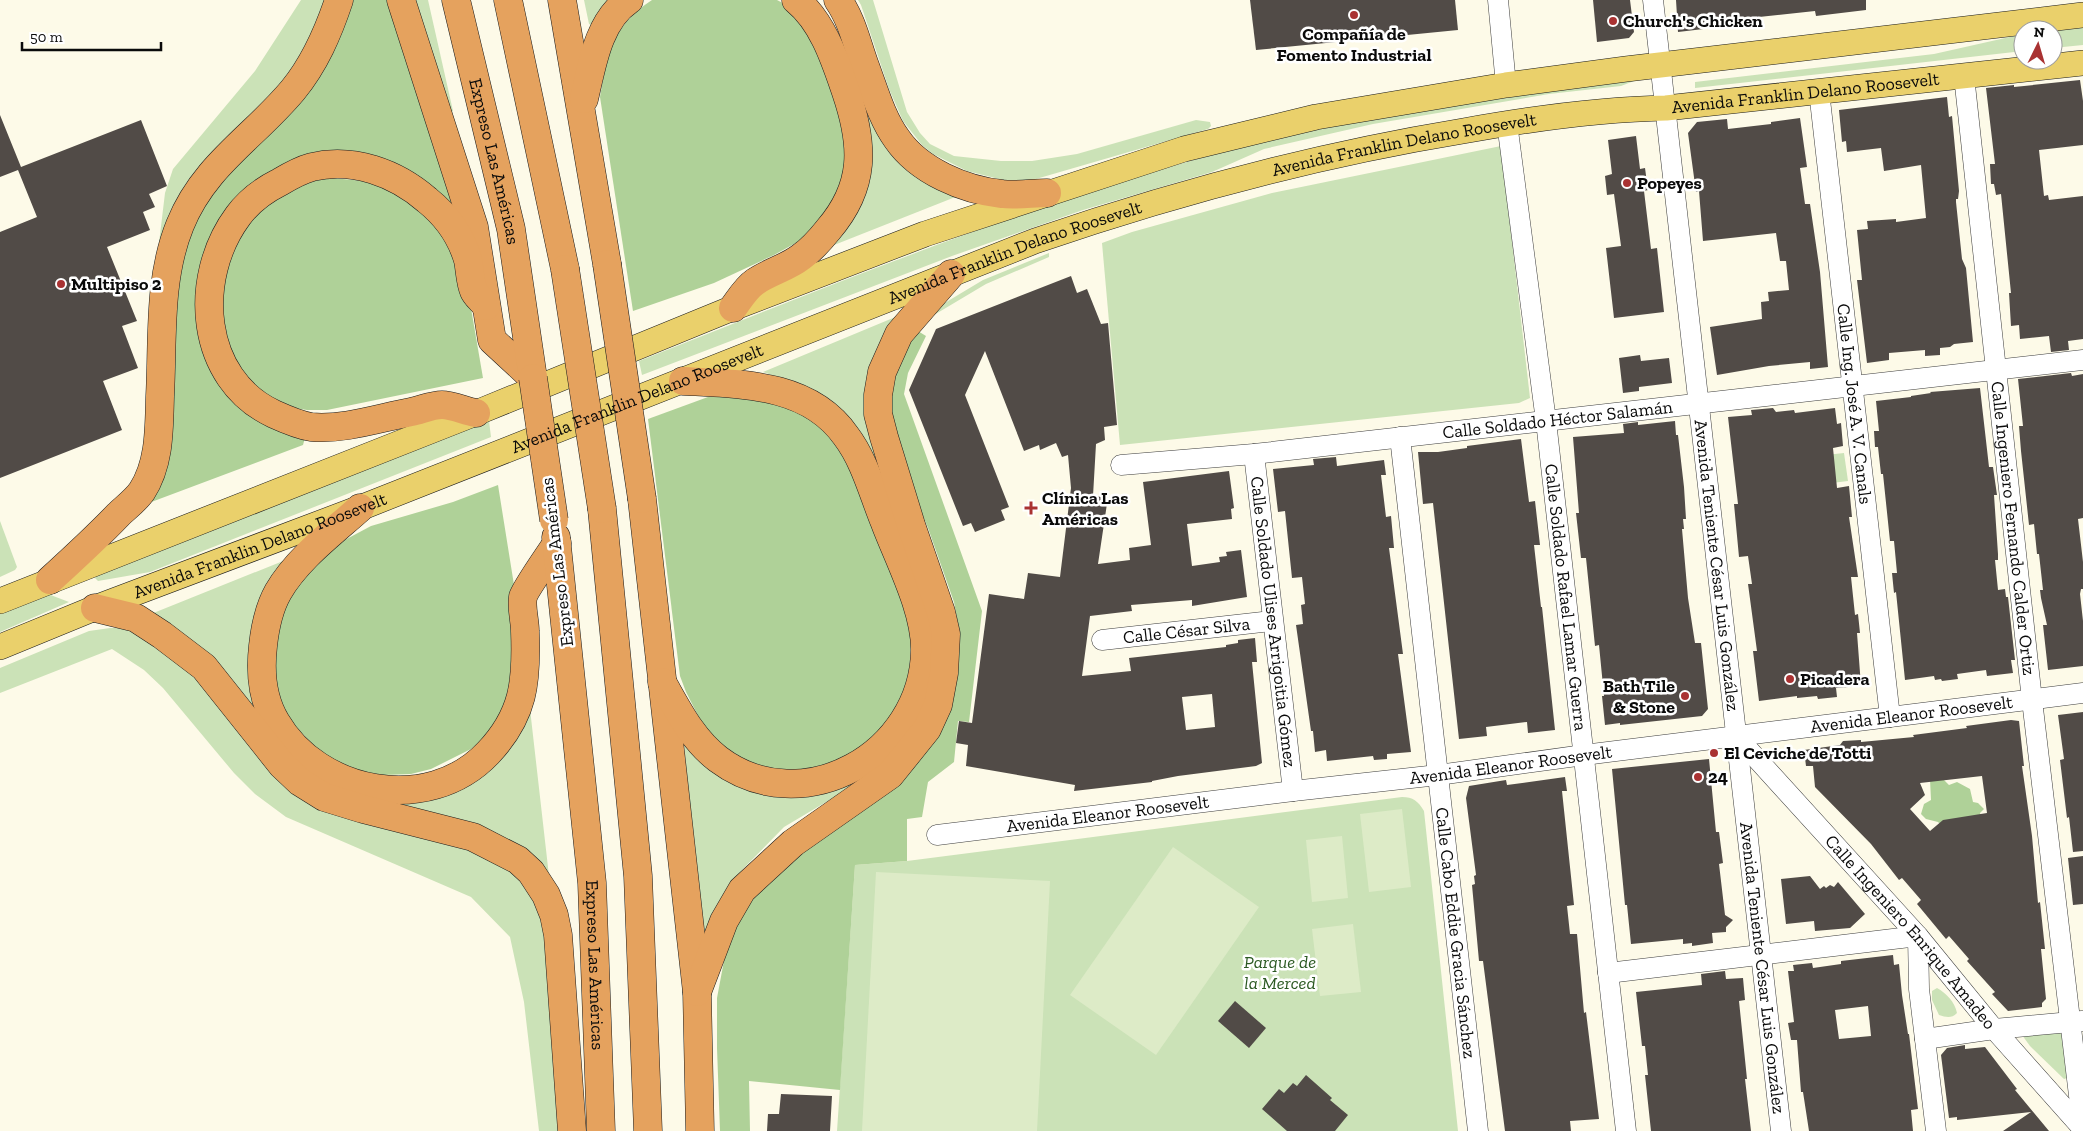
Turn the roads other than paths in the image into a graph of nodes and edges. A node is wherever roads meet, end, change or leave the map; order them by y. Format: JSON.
{"nodes":[{"id":1,"x":339,"y":0,"type":"edge"},
{"id":2,"x":401,"y":0,"type":"edge"},
{"id":3,"x":456,"y":0,"type":"edge"},
{"id":4,"x":508,"y":0,"type":"edge"},
{"id":5,"x":562,"y":0,"type":"edge"},
{"id":6,"x":629,"y":0,"type":"edge"},
{"id":7,"x":796,"y":0,"type":"edge"},
{"id":8,"x":838,"y":0,"type":"edge"},
{"id":9,"x":1498,"y":0,"type":"edge"},
{"id":10,"x":1654,"y":0,"type":"edge"},
{"id":11,"x":2083,"y":15,"type":"edge"},
{"id":12,"x":2083,"y":63,"type":"edge"},
{"id":13,"x":1660,"y":65,"type":"junction"},
{"id":14,"x":1964,"y":76,"type":"junction"},
{"id":15,"x":1506,"y":85,"type":"junction"},
{"id":16,"x":1819,"y":91,"type":"junction"},
{"id":17,"x":582,"y":108,"type":"junction"},
{"id":18,"x":1666,"y":108,"type":"junction"},
{"id":19,"x":1507,"y":123,"type":"junction"},
{"id":20,"x":1047,"y":193,"type":"junction"},
{"id":21,"x":951,"y":274,"type":"junction"},
{"id":22,"x":481,"y":295,"type":"junction"},
{"id":23,"x":733,"y":308,"type":"junction"},
{"id":24,"x":2083,"y":360,"type":"edge"},
{"id":25,"x":1997,"y":370,"type":"junction"},
{"id":26,"x":533,"y":378,"type":"junction"},
{"id":27,"x":683,"y":381,"type":"junction"},
{"id":28,"x":1851,"y":386,"type":"junction"},
{"id":29,"x":1699,"y":403,"type":"junction"},
{"id":30,"x":476,"y":414,"type":"junction"},
{"id":31,"x":1546,"y":421,"type":"junction"},
{"id":32,"x":1400,"y":437,"type":"junction"},
{"id":33,"x":1254,"y":454,"type":"junction"},
{"id":34,"x":1121,"y":465,"type":"dead end"},
{"id":35,"x":360,"y":508,"type":"junction"},
{"id":36,"x":555,"y":532,"type":"junction"},
{"id":37,"x":50,"y":580,"type":"junction"},
{"id":38,"x":0,"y":600,"type":"edge"},
{"id":39,"x":95,"y":608,"type":"junction"},
{"id":40,"x":1272,"y":621,"type":"junction"},
{"id":41,"x":1102,"y":640,"type":"dead end"},
{"id":42,"x":0,"y":647,"type":"edge"},
{"id":43,"x":662,"y":682,"type":"junction"},
{"id":44,"x":2083,"y":693,"type":"edge"},
{"id":45,"x":2032,"y":700,"type":"junction"},
{"id":46,"x":1890,"y":717,"type":"junction"},
{"id":47,"x":1737,"y":737,"type":"junction"},
{"id":48,"x":1584,"y":755,"type":"junction"},
{"id":49,"x":1438,"y":775,"type":"junction"},
{"id":50,"x":1292,"y":791,"type":"junction"},
{"id":51,"x":937,"y":835,"type":"dead end"},
{"id":52,"x":1918,"y":936,"type":"junction"},
{"id":53,"x":1760,"y":955,"type":"junction"},
{"id":54,"x":1608,"y":972,"type":"junction"},
{"id":55,"x":697,"y":992,"type":"junction"},
{"id":56,"x":2077,"y":1022,"type":"edge"},
{"id":57,"x":1994,"y":1029,"type":"junction"},
{"id":58,"x":1925,"y":1039,"type":"junction"},
{"id":59,"x":2083,"y":1129,"type":"edge"},
{"id":60,"x":572,"y":1131,"type":"edge"},
{"id":61,"x":601,"y":1131,"type":"edge"},
{"id":62,"x":648,"y":1131,"type":"edge"},
{"id":63,"x":700,"y":1131,"type":"edge"},
{"id":64,"x":1478,"y":1131,"type":"edge"},
{"id":65,"x":1626,"y":1131,"type":"edge"},
{"id":66,"x":1780,"y":1131,"type":"edge"},
{"id":67,"x":1936,"y":1131,"type":"edge"}],
"edges":[{"from":1,"to":37,"type":"highway"},
{"from":2,"to":22,"type":"highway"},
{"from":3,"to":26,"type":"highway","name":"Expreso Las Américas"},
{"from":4,"to":62,"type":"highway","bridge":true},
{"from":5,"to":17,"type":"highway"},
{"from":6,"to":17,"type":"highway"},
{"from":7,"to":23,"type":"highway"},
{"from":8,"to":20,"type":"highway"},
{"from":9,"to":15,"type":"street"},
{"from":10,"to":13,"type":"street","name":"Avenida Teniente César Luis González"},
{"from":11,"to":13,"type":"main road"},
{"from":12,"to":14,"type":"main road","name":"Avenida Franklin Delano Roosevelt"},
{"from":13,"to":15,"type":"main road"},
{"from":13,"to":18,"type":"street","name":"Avenida Teniente César Luis González"},
{"from":14,"to":16,"type":"main road","name":"Avenida Franklin Delano Roosevelt"},
{"from":14,"to":25,"type":"street","name":"Calle Ingeniero Fernando Calder Ortiz"},
{"from":15,"to":20,"type":"main road"},
{"from":16,"to":18,"type":"main road","name":"Avenida Franklin Delano Roosevelt"},
{"from":16,"to":28,"type":"street","name":"Calle Ing. José A. V. Canals"},
{"from":17,"to":43,"type":"highway","bridge":true},
{"from":18,"to":19,"type":"main road","name":"Avenida Franklin Delano Roosevelt"},
{"from":18,"to":29,"type":"street","name":"Avenida Teniente César Luis González"},
{"from":19,"to":21,"type":"main road","name":"Avenida Franklin Delano Roosevelt"},
{"from":19,"to":31,"type":"street","name":"Calle Soldado Rafael Lamar Guerra"},
{"from":20,"to":23,"type":"main road"},
{"from":21,"to":27,"type":"main road","name":"Avenida Franklin Delano Roosevelt"},
{"from":21,"to":55,"type":"highway"},
{"from":22,"to":26,"type":"highway"},
{"from":22,"to":30,"type":"highway"},
{"from":23,"to":30,"type":"main road"},
{"from":24,"to":25,"type":"street","name":"Calle Soldado Héctor Salamán"},
{"from":25,"to":28,"type":"street","name":"Calle Soldado Héctor Salamán"},
{"from":25,"to":45,"type":"street","name":"Calle Ingeniero Fernando Calder Ortiz"},
{"from":26,"to":36,"type":"highway","name":"Expreso Las Américas","bridge":true},
{"from":27,"to":35,"type":"main road","name":"Avenida Franklin Delano Roosevelt"},
{"from":27,"to":43,"type":"highway"},
{"from":28,"to":29,"type":"street","name":"Calle Soldado Héctor Salamán"},
{"from":28,"to":46,"type":"street","name":"Calle Ing. José A. V. Canals"},
{"from":29,"to":31,"type":"street","name":"Calle Soldado Héctor Salamán"},
{"from":29,"to":47,"type":"street","name":"Avenida Teniente César Luis González"},
{"from":30,"to":37,"type":"main road"},
{"from":31,"to":32,"type":"street","name":"Calle Soldado Héctor Salamán"},
{"from":31,"to":48,"type":"street","name":"Calle Soldado Rafael Lamar Guerra"},
{"from":32,"to":33,"type":"street","name":"Calle Soldado Héctor Salamán"},
{"from":32,"to":49,"type":"street","name":"Calle Cabo Eddie Gracia Sánchez"},
{"from":33,"to":34,"type":"street","name":"Calle Soldado Héctor Salamán"},
{"from":33,"to":40,"type":"street","name":"Calle Soldado Ulises Arrigoitia Gómez"},
{"from":35,"to":36,"type":"highway"},
{"from":35,"to":39,"type":"main road","name":"Avenida Franklin Delano Roosevelt"},
{"from":36,"to":61,"type":"highway","name":"Expreso Las Américas"},
{"from":37,"to":38,"type":"main road"},
{"from":39,"to":42,"type":"main road","name":"Avenida Franklin Delano Roosevelt"},
{"from":39,"to":60,"type":"highway"},
{"from":40,"to":41,"type":"street","name":"Calle César Silva"},
{"from":40,"to":50,"type":"street","name":"Calle Soldado Ulises Arrigoitia Gómez"},
{"from":43,"to":55,"type":"highway"},
{"from":44,"to":45,"type":"street","name":"Avenida Eleanor Roosevelt"},
{"from":45,"to":46,"type":"street","name":"Avenida Eleanor Roosevelt"},
{"from":45,"to":56,"type":"street","name":"Calle Ingeniero Fernando Calder Ortiz"},
{"from":46,"to":47,"type":"street","name":"Avenida Eleanor Roosevelt"},
{"from":47,"to":48,"type":"street","name":"Avenida Eleanor Roosevelt"},
{"from":47,"to":52,"type":"street","name":"Calle Ingeniero Enrique Amadeo"},
{"from":47,"to":53,"type":"street","name":"Avenida Teniente César Luis González"},
{"from":48,"to":49,"type":"street","name":"Avenida Eleanor Roosevelt"},
{"from":48,"to":54,"type":"street","name":"Calle Soldado Rafael Lamar Guerra"},
{"from":49,"to":50,"type":"street","name":"Avenida Eleanor Roosevelt"},
{"from":49,"to":64,"type":"street","name":"Calle Cabo Eddie Gracia Sánchez"},
{"from":50,"to":51,"type":"street","name":"Avenida Eleanor Roosevelt"},
{"from":52,"to":53,"type":"street"},
{"from":52,"to":57,"type":"street","name":"Calle Ingeniero Enrique Amadeo"},
{"from":52,"to":58,"type":"street"},
{"from":53,"to":54,"type":"street"},
{"from":53,"to":66,"type":"street","name":"Avenida Teniente César Luis González"},
{"from":54,"to":65,"type":"street","name":"Calle Soldado Rafael Lamar Guerra"},
{"from":55,"to":63,"type":"highway"},
{"from":56,"to":57,"type":"street"},
{"from":56,"to":59,"type":"street","name":"Calle Ingeniero Fernando Calder Ortiz"},
{"from":57,"to":58,"type":"street"},
{"from":57,"to":59,"type":"street","name":"Calle Ingeniero Enrique Amadeo"},
{"from":58,"to":67,"type":"street"}]}
